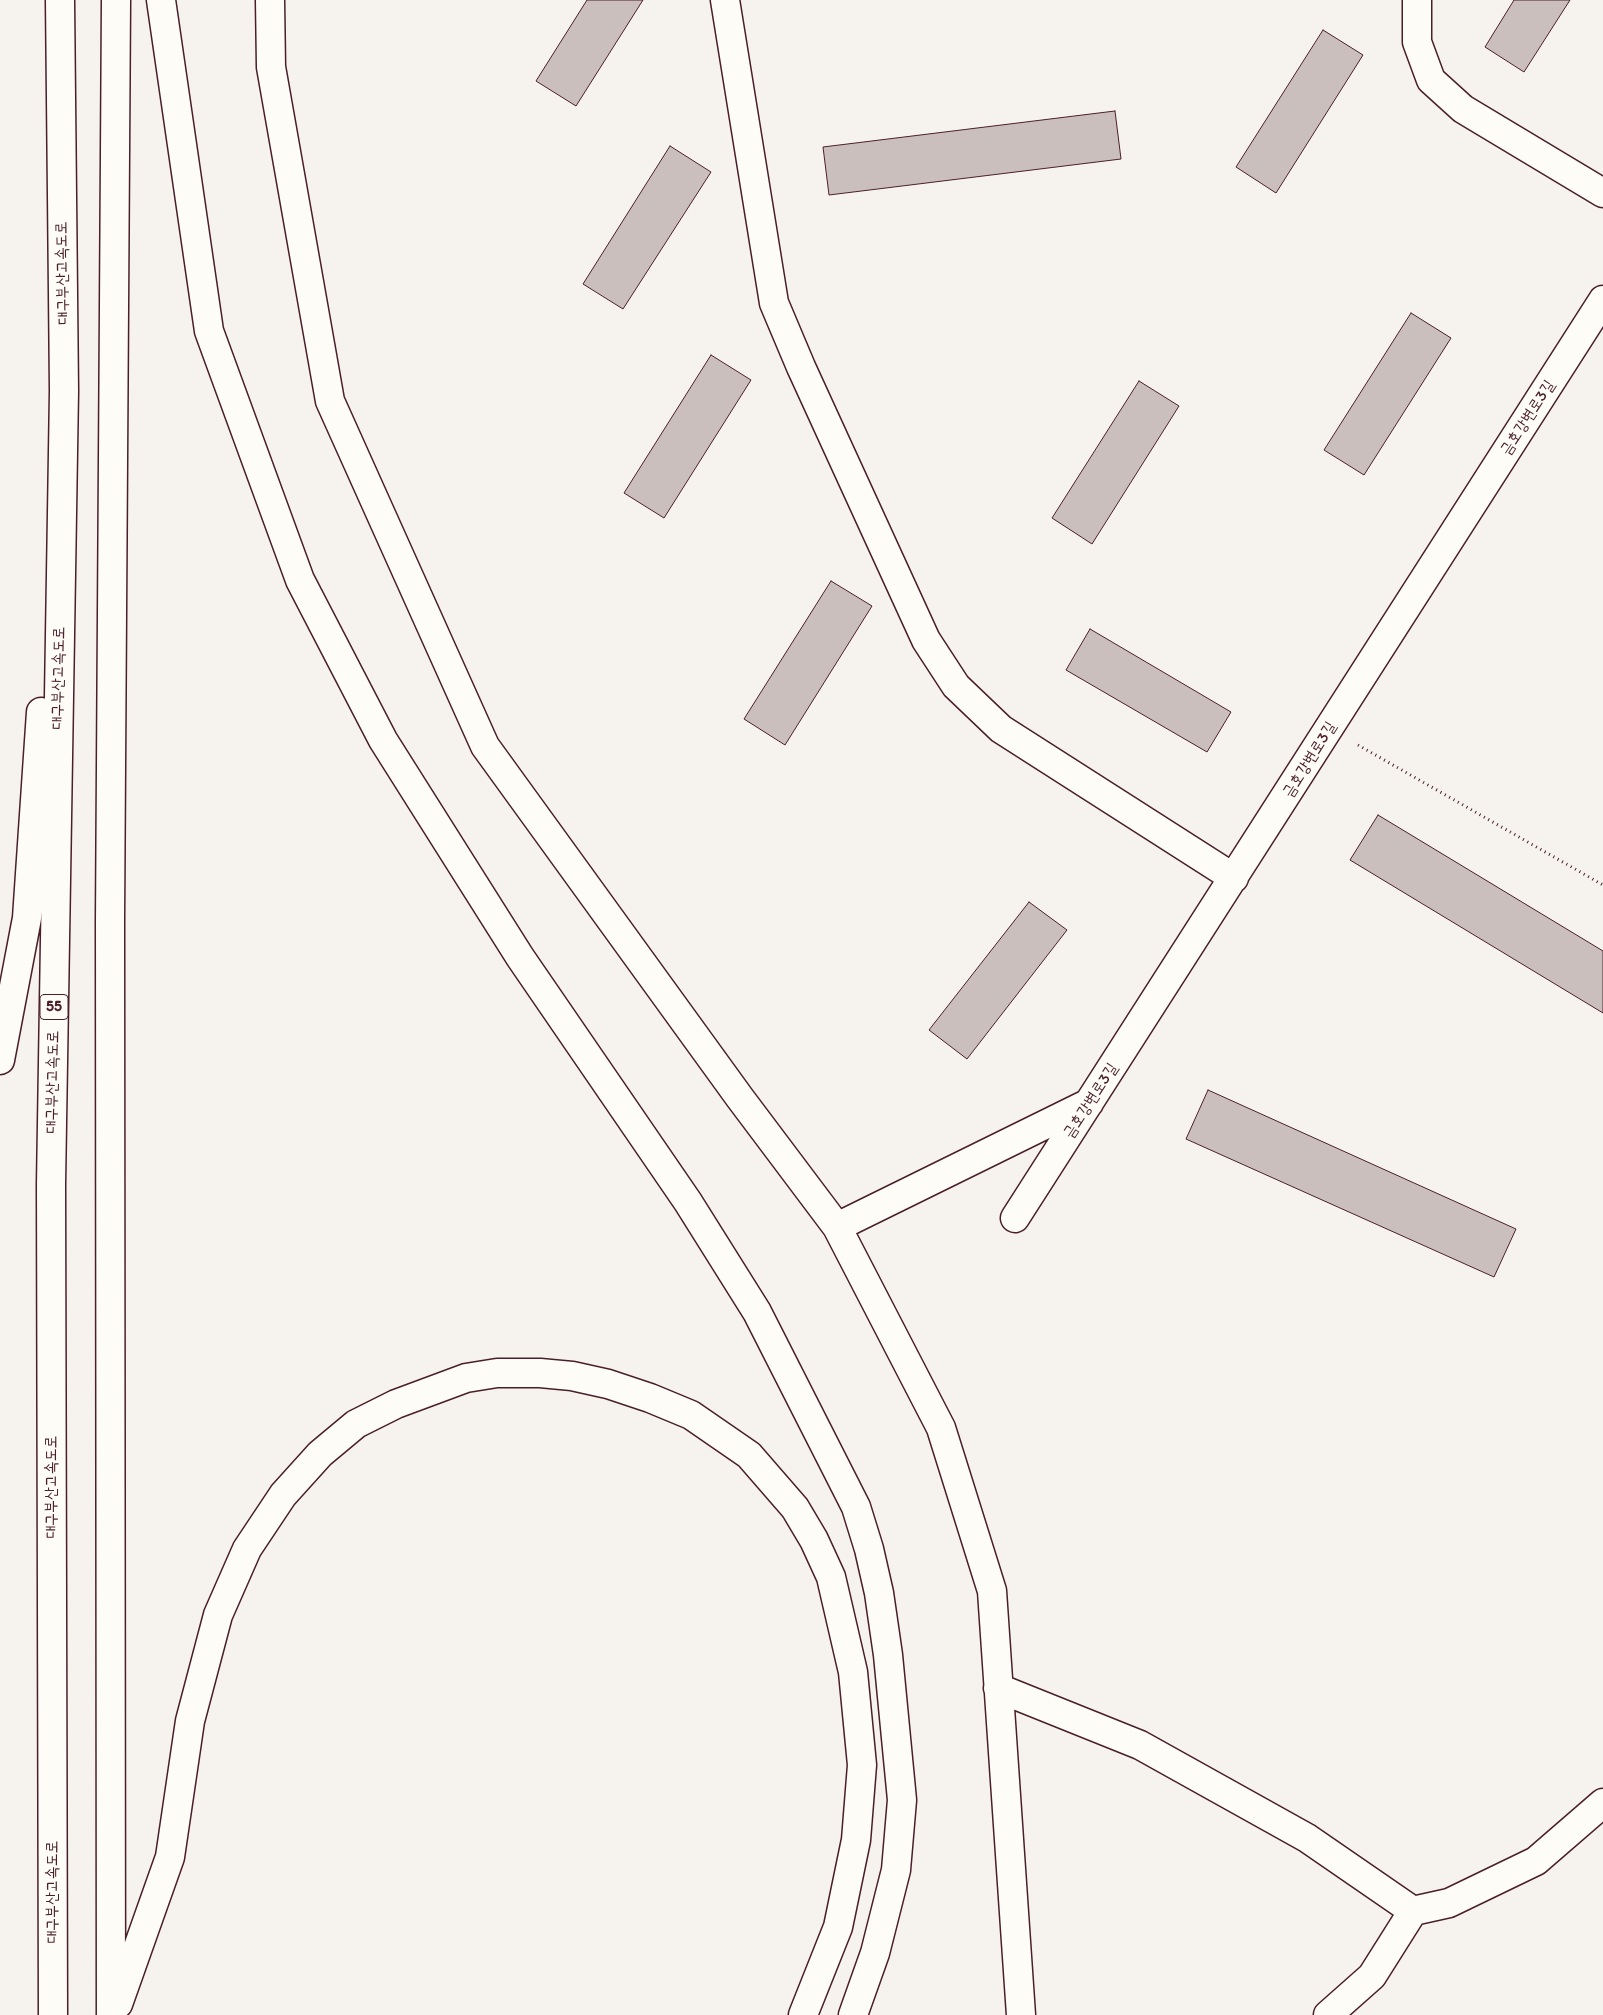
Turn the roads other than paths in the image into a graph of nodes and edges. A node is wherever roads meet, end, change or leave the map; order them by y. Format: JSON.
{"nodes":[{"id":1,"x":60,"y":0,"type":"edge"},
{"id":2,"x":116,"y":0,"type":"edge"},
{"id":3,"x":161,"y":0,"type":"edge"},
{"id":4,"x":270,"y":0,"type":"edge"},
{"id":5,"x":725,"y":0,"type":"edge"},
{"id":6,"x":1417,"y":0,"type":"edge"},
{"id":7,"x":1603,"y":193,"type":"edge"},
{"id":8,"x":1603,"y":300,"type":"edge"},
{"id":9,"x":64,"y":391,"type":"junction"},
{"id":10,"x":1234,"y":878,"type":"junction"},
{"id":11,"x":0,"y":1060,"type":"edge"},
{"id":12,"x":1089,"y":1103,"type":"junction"},
{"id":13,"x":1015,"y":1218,"type":"dead end"},
{"id":14,"x":837,"y":1227,"type":"junction"},
{"id":15,"x":998,"y":1688,"type":"junction"},
{"id":16,"x":1603,"y":1803,"type":"edge"},
{"id":17,"x":1413,"y":1911,"type":"junction"},
{"id":18,"x":53,"y":2015,"type":"edge"},
{"id":19,"x":113,"y":2015,"type":"edge"},
{"id":20,"x":803,"y":2015,"type":"edge"},
{"id":21,"x":853,"y":2015,"type":"edge"},
{"id":22,"x":1021,"y":2015,"type":"edge"},
{"id":23,"x":1328,"y":2015,"type":"edge"}],
"edges":[{"from":1,"to":9,"type":"main road","name":"대구부산고속도로","number":"55"},
{"from":2,"to":19,"type":"main road"},
{"from":3,"to":21,"type":"main road"},
{"from":4,"to":14,"type":"main road"},
{"from":5,"to":10,"type":"main road"},
{"from":6,"to":7,"type":"main road"},
{"from":8,"to":10,"type":"main road","name":"금호강변로3길"},
{"from":9,"to":11,"type":"main road"},
{"from":9,"to":18,"type":"main road","name":"대구부산고속도로","number":"55"},
{"from":10,"to":12,"type":"main road","name":"금호강변로3길"},
{"from":12,"to":13,"type":"main road","name":"금호강변로3길"},
{"from":12,"to":14,"type":"main road"},
{"from":14,"to":15,"type":"main road"},
{"from":15,"to":17,"type":"main road"},
{"from":15,"to":22,"type":"main road"},
{"from":16,"to":17,"type":"main road"},
{"from":17,"to":23,"type":"main road"},
{"from":19,"to":20,"type":"main road"}]}
